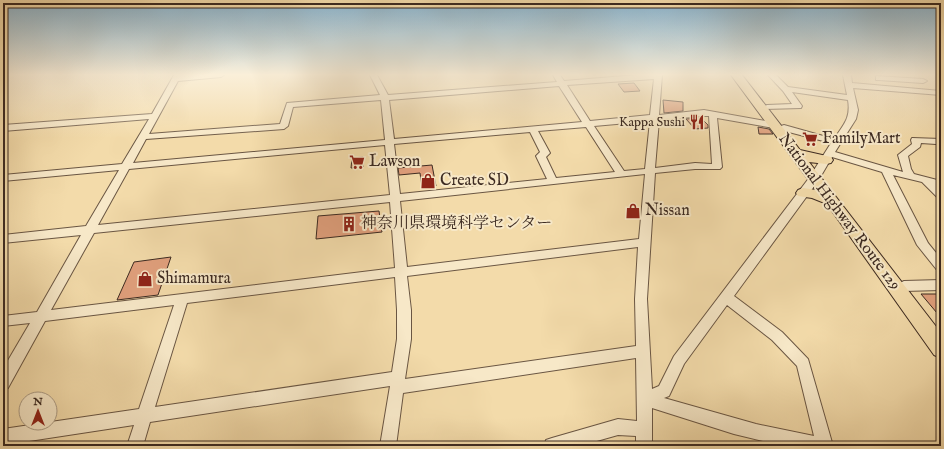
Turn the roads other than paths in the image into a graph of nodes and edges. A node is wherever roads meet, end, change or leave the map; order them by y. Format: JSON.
{"nodes":[{"id":1,"x":166,"y":96,"type":"edge"},
{"id":2,"x":397,"y":96,"type":"edge"},
{"id":3,"x":570,"y":96,"type":"edge"},
{"id":4,"x":656,"y":96,"type":"edge"},
{"id":5,"x":753,"y":96,"type":"edge"},
{"id":6,"x":758,"y":96,"type":"edge"},
{"id":7,"x":791,"y":96,"type":"edge"},
{"id":8,"x":837,"y":96,"type":"edge"},
{"id":9,"x":384,"y":97,"type":"junction"},
{"id":10,"x":852,"y":98,"type":"joint"},
{"id":11,"x":767,"y":107,"type":"junction"},
{"id":12,"x":713,"y":115,"type":"junction"},
{"id":13,"x":155,"y":116,"type":"junction"},
{"id":14,"x":654,"y":119,"type":"junction"},
{"id":15,"x":588,"y":124,"type":"junction"},
{"id":16,"x":779,"y":127,"type":"junction"},
{"id":17,"x":3,"y":128,"type":"edge"},
{"id":18,"x":534,"y":129,"type":"junction"},
{"id":19,"x":142,"y":137,"type":"junction"},
{"id":20,"x":390,"y":142,"type":"junction"},
{"id":21,"x":837,"y":142,"type":"junction"},
{"id":22,"x":941,"y":144,"type":"edge"},
{"id":23,"x":822,"y":166,"type":"junction"},
{"id":24,"x":126,"y":167,"type":"junction"},
{"id":25,"x":650,"y":171,"type":"junction"},
{"id":26,"x":886,"y":171,"type":"junction"},
{"id":27,"x":621,"y":174,"type":"junction"},
{"id":28,"x":911,"y":177,"type":"junction"},
{"id":29,"x":3,"y":178,"type":"edge"},
{"id":30,"x":925,"y":180,"type":"junction"},
{"id":31,"x":553,"y":181,"type":"junction"},
{"id":32,"x":941,"y":184,"type":"edge"},
{"id":33,"x":803,"y":193,"type":"junction"},
{"id":34,"x":941,"y":195,"type":"edge"},
{"id":35,"x":395,"y":197,"type":"junction"},
{"id":36,"x":832,"y":201,"type":"junction"},
{"id":37,"x":90,"y":229,"type":"junction"},
{"id":38,"x":3,"y":239,"type":"edge"},
{"id":39,"x":644,"y":242,"type":"junction"},
{"id":40,"x":941,"y":267,"type":"edge"},
{"id":41,"x":402,"y":273,"type":"junction"},
{"id":42,"x":941,"y":285,"type":"edge"},
{"id":43,"x":904,"y":286,"type":"junction"},
{"id":44,"x":726,"y":297,"type":"junction"},
{"id":45,"x":182,"y":299,"type":"junction"},
{"id":46,"x":41,"y":316,"type":"junction"},
{"id":47,"x":3,"y":321,"type":"edge"},
{"id":48,"x":941,"y":334,"type":"edge"},
{"id":49,"x":941,"y":349,"type":"edge"},
{"id":50,"x":642,"y":351,"type":"junction"},
{"id":51,"x":398,"y":382,"type":"junction"},
{"id":52,"x":3,"y":383,"type":"edge"},
{"id":53,"x":645,"y":399,"type":"junction"},
{"id":54,"x":145,"y":416,"type":"junction"},
{"id":55,"x":644,"y":429,"type":"junction"},
{"id":56,"x":3,"y":437,"type":"edge"},
{"id":57,"x":136,"y":446,"type":"edge"},
{"id":58,"x":388,"y":446,"type":"edge"},
{"id":59,"x":552,"y":446,"type":"edge"},
{"id":60,"x":644,"y":446,"type":"edge"},
{"id":61,"x":825,"y":446,"type":"edge"}],
"edges":[{"from":1,"to":13,"type":"street"},
{"from":2,"to":9,"type":"street"},
{"from":3,"to":15,"type":"street"},
{"from":4,"to":14,"type":"street"},
{"from":5,"to":16,"type":"highway","name":"National Highway Route 129"},
{"from":6,"to":11,"type":"highway","name":"National Highway Route 129"},
{"from":7,"to":11,"type":"street"},
{"from":8,"to":10,"type":"street"},
{"from":9,"to":19,"type":"street"},
{"from":9,"to":20,"type":"street"},
{"from":10,"to":21,"type":"street"},
{"from":11,"to":16,"type":"highway","name":"National Highway Route 129"},
{"from":12,"to":14,"type":"street"},
{"from":12,"to":16,"type":"street"},
{"from":12,"to":25,"type":"street"},
{"from":13,"to":17,"type":"street"},
{"from":13,"to":19,"type":"street"},
{"from":14,"to":15,"type":"street"},
{"from":14,"to":25,"type":"street"},
{"from":15,"to":18,"type":"street"},
{"from":15,"to":27,"type":"street"},
{"from":16,"to":21,"type":"street"},
{"from":16,"to":23,"type":"highway","name":"National Highway Route 129"},
{"from":16,"to":23,"type":"highway","name":"National Highway Route 129"},
{"from":18,"to":20,"type":"street"},
{"from":18,"to":31,"type":"street"},
{"from":19,"to":24,"type":"street"},
{"from":20,"to":24,"type":"street"},
{"from":20,"to":35,"type":"street"},
{"from":21,"to":23,"type":"street"},
{"from":22,"to":28,"type":"street"},
{"from":23,"to":26,"type":"street"},
{"from":23,"to":33,"type":"street"},
{"from":23,"to":36,"type":"highway","name":"National Highway Route 129"},
{"from":23,"to":43,"type":"highway","name":"National Highway Route 129"},
{"from":24,"to":29,"type":"street"},
{"from":24,"to":37,"type":"street"},
{"from":25,"to":27,"type":"street"},
{"from":25,"to":39,"type":"street"},
{"from":26,"to":28,"type":"street"},
{"from":26,"to":40,"type":"street"},
{"from":27,"to":31,"type":"street"},
{"from":28,"to":30,"type":"street"},
{"from":30,"to":32,"type":"street"},
{"from":30,"to":34,"type":"street"},
{"from":31,"to":35,"type":"street"},
{"from":33,"to":36,"type":"highway"},
{"from":33,"to":44,"type":"street"},
{"from":35,"to":37,"type":"street"},
{"from":35,"to":41,"type":"street"},
{"from":36,"to":49,"type":"highway","name":"National Highway Route 129"},
{"from":37,"to":38,"type":"street"},
{"from":37,"to":46,"type":"street"},
{"from":39,"to":41,"type":"street"},
{"from":39,"to":50,"type":"street"},
{"from":41,"to":45,"type":"street"},
{"from":41,"to":51,"type":"street"},
{"from":42,"to":43,"type":"street"},
{"from":43,"to":48,"type":"highway","name":"National Highway Route 129"},
{"from":44,"to":53,"type":"street"},
{"from":44,"to":61,"type":"street"},
{"from":45,"to":46,"type":"street"},
{"from":45,"to":54,"type":"street"},
{"from":46,"to":47,"type":"street"},
{"from":46,"to":52,"type":"street"},
{"from":50,"to":51,"type":"street"},
{"from":50,"to":53,"type":"street"},
{"from":51,"to":54,"type":"street"},
{"from":51,"to":58,"type":"street"},
{"from":53,"to":55,"type":"street"},
{"from":53,"to":61,"type":"street"},
{"from":54,"to":56,"type":"street"},
{"from":54,"to":57,"type":"street"},
{"from":55,"to":59,"type":"street"},
{"from":55,"to":60,"type":"street"}]}
